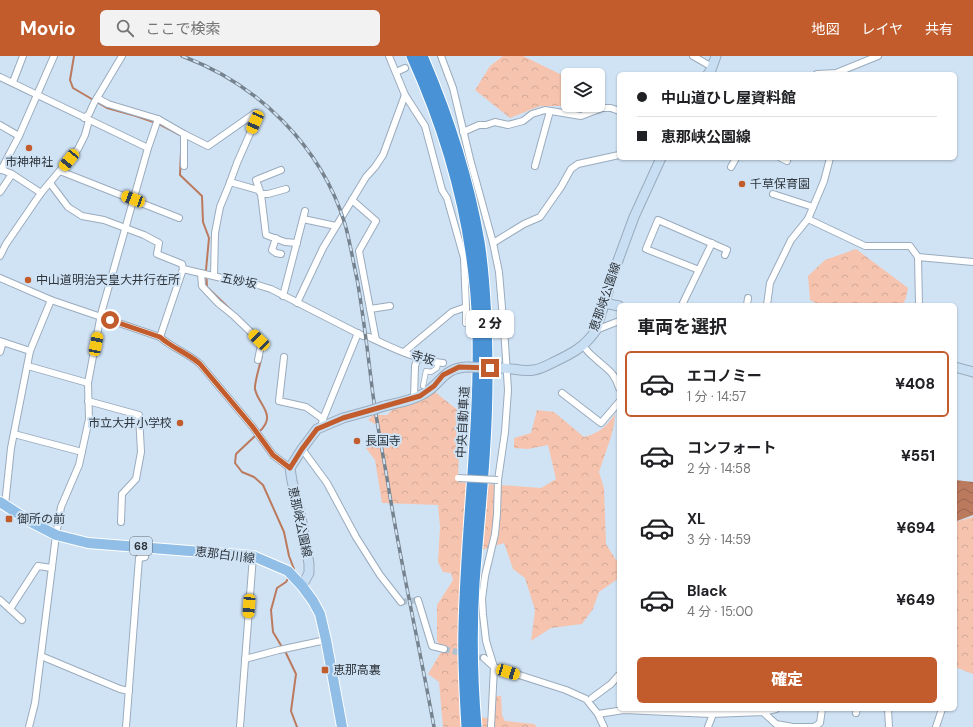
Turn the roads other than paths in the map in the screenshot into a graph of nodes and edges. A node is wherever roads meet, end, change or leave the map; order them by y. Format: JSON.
{"nodes":[{"id":1,"x":23,"y":56,"type":"edge"},
{"id":2,"x":54,"y":56,"type":"edge"},
{"id":3,"x":122,"y":56,"type":"edge"},
{"id":4,"x":389,"y":56,"type":"edge"},
{"id":5,"x":412,"y":56,"type":"edge"},
{"id":6,"x":422,"y":56,"type":"edge"},
{"id":7,"x":441,"y":56,"type":"edge"},
{"id":8,"x":693,"y":56,"type":"edge"},
{"id":9,"x":716,"y":56,"type":"edge"},
{"id":10,"x":878,"y":56,"type":"edge"},
{"id":11,"x":849,"y":67,"type":"junction"},
{"id":12,"x":405,"y":68,"type":"dead end"},
{"id":13,"x":710,"y":71,"type":"edge"},
{"id":14,"x":396,"y":72,"type":"junction"},
{"id":15,"x":838,"y":72,"type":"edge"},
{"id":16,"x":850,"y":72,"type":"edge"},
{"id":17,"x":1,"y":78,"type":"edge"},
{"id":18,"x":13,"y":82,"type":"junction"},
{"id":19,"x":37,"y":95,"type":"junction"},
{"id":20,"x":405,"y":95,"type":"junction"},
{"id":21,"x":95,"y":101,"type":"junction"},
{"id":22,"x":617,"y":110,"type":"edge"},
{"id":23,"x":550,"y":111,"type":"junction"},
{"id":24,"x":86,"y":119,"type":"junction"},
{"id":25,"x":158,"y":119,"type":"junction"},
{"id":26,"x":0,"y":125,"type":"edge"},
{"id":27,"x":463,"y":132,"type":"junction"},
{"id":28,"x":184,"y":134,"type":"junction"},
{"id":29,"x":19,"y":136,"type":"junction"},
{"id":30,"x":148,"y":148,"type":"junction"},
{"id":31,"x":617,"y":155,"type":"edge"},
{"id":32,"x":660,"y":160,"type":"edge"},
{"id":33,"x":735,"y":160,"type":"edge"},
{"id":34,"x":829,"y":160,"type":"edge"},
{"id":35,"x":184,"y":166,"type":"dead end"},
{"id":36,"x":535,"y":166,"type":"dead end"},
{"id":37,"x":731,"y":167,"type":"dead end"},
{"id":38,"x":0,"y":170,"type":"edge"},
{"id":39,"x":281,"y":170,"type":"dead end"},
{"id":40,"x":60,"y":171,"type":"junction"},
{"id":41,"x":12,"y":174,"type":"junction"},
{"id":42,"x":230,"y":182,"type":"junction"},
{"id":43,"x":50,"y":183,"type":"junction"},
{"id":44,"x":286,"y":189,"type":"dead end"},
{"id":45,"x":0,"y":192,"type":"edge"},
{"id":46,"x":41,"y":193,"type":"junction"},
{"id":47,"x":261,"y":194,"type":"junction"},
{"id":48,"x":773,"y":194,"type":"dead end"},
{"id":49,"x":133,"y":199,"type":"junction"},
{"id":50,"x":352,"y":200,"type":"junction"},
{"id":51,"x":813,"y":207,"type":"junction"},
{"id":52,"x":305,"y":211,"type":"dead end"},
{"id":53,"x":179,"y":218,"type":"dead end"},
{"id":54,"x":303,"y":219,"type":"junction"},
{"id":55,"x":808,"y":219,"type":"junction"},
{"id":56,"x":336,"y":226,"type":"junction"},
{"id":57,"x":125,"y":229,"type":"junction"},
{"id":58,"x":276,"y":238,"type":"junction"},
{"id":59,"x":297,"y":243,"type":"junction"},
{"id":60,"x":493,"y":243,"type":"junction"},
{"id":61,"x":712,"y":243,"type":"junction"},
{"id":62,"x":281,"y":254,"type":"dead end"},
{"id":63,"x":725,"y":255,"type":"dead end"},
{"id":64,"x":0,"y":256,"type":"edge"},
{"id":65,"x":918,"y":257,"type":"junction"},
{"id":66,"x":973,"y":262,"type":"edge"},
{"id":67,"x":183,"y":269,"type":"junction"},
{"id":68,"x":699,"y":270,"type":"junction"},
{"id":69,"x":201,"y":273,"type":"junction"},
{"id":70,"x":214,"y":276,"type":"junction"},
{"id":71,"x":0,"y":278,"type":"edge"},
{"id":72,"x":283,"y":296,"type":"junction"},
{"id":73,"x":748,"y":298,"type":"dead end"},
{"id":74,"x":51,"y":300,"type":"junction"},
{"id":75,"x":297,"y":303,"type":"junction"},
{"id":76,"x":604,"y":303,"type":"junction"},
{"id":77,"x":683,"y":303,"type":"edge"},
{"id":78,"x":747,"y":303,"type":"edge"},
{"id":79,"x":766,"y":303,"type":"edge"},
{"id":80,"x":919,"y":303,"type":"edge"},
{"id":81,"x":390,"y":306,"type":"dead end"},
{"id":82,"x":466,"y":306,"type":"junction"},
{"id":83,"x":617,"y":306,"type":"edge"},
{"id":84,"x":370,"y":309,"type":"junction"},
{"id":85,"x":101,"y":318,"type":"junction"},
{"id":86,"x":501,"y":321,"type":"junction"},
{"id":87,"x":617,"y":322,"type":"edge"},
{"id":88,"x":596,"y":330,"type":"junction"},
{"id":89,"x":358,"y":333,"type":"junction"},
{"id":90,"x":160,"y":337,"type":"junction"},
{"id":91,"x":376,"y":340,"type":"junction"},
{"id":92,"x":2,"y":342,"type":"edge"},
{"id":93,"x":583,"y":346,"type":"junction"},
{"id":94,"x":30,"y":351,"type":"junction"},
{"id":95,"x":0,"y":352,"type":"edge"},
{"id":96,"x":404,"y":352,"type":"junction"},
{"id":97,"x":284,"y":357,"type":"dead end"},
{"id":98,"x":418,"y":357,"type":"junction"},
{"id":99,"x":258,"y":360,"type":"dead end"},
{"id":100,"x":440,"y":363,"type":"joint"},
{"id":101,"x":28,"y":366,"type":"junction"},
{"id":102,"x":504,"y":368,"type":"junction"},
{"id":103,"x":957,"y":368,"type":"edge"},
{"id":104,"x":973,"y":372,"type":"edge"},
{"id":105,"x":617,"y":379,"type":"edge"},
{"id":106,"x":88,"y":382,"type":"junction"},
{"id":107,"x":423,"y":386,"type":"dead end"},
{"id":108,"x":562,"y":393,"type":"dead end"},
{"id":109,"x":414,"y":398,"type":"junction"},
{"id":110,"x":88,"y":401,"type":"junction"},
{"id":111,"x":617,"y":404,"type":"edge"},
{"id":112,"x":322,"y":423,"type":"junction"},
{"id":113,"x":14,"y":434,"type":"junction"},
{"id":114,"x":302,"y":449,"type":"junction"},
{"id":115,"x":82,"y":452,"type":"junction"},
{"id":116,"x":290,"y":468,"type":"junction"},
{"id":117,"x":458,"y":478,"type":"dead end"},
{"id":118,"x":498,"y":480,"type":"junction"},
{"id":119,"x":2,"y":504,"type":"edge"},
{"id":120,"x":121,"y":522,"type":"dead end"},
{"id":121,"x":56,"y":535,"type":"junction"},
{"id":122,"x":146,"y":551,"type":"dead end"},
{"id":123,"x":253,"y":556,"type":"junction"},
{"id":124,"x":52,"y":568,"type":"junction"},
{"id":125,"x":302,"y":586,"type":"junction"},
{"id":126,"x":0,"y":600,"type":"edge"},
{"id":127,"x":418,"y":600,"type":"dead end"},
{"id":128,"x":401,"y":602,"type":"dead end"},
{"id":129,"x":10,"y":609,"type":"junction"},
{"id":130,"x":22,"y":620,"type":"dead end"},
{"id":131,"x":326,"y":640,"type":"junction"},
{"id":132,"x":444,"y":649,"type":"tunnel mouth"},
{"id":133,"x":41,"y":656,"type":"junction"},
{"id":134,"x":484,"y":658,"type":"tunnel mouth"},
{"id":135,"x":245,"y":659,"type":"junction"},
{"id":136,"x":494,"y":667,"type":"junction"},
{"id":137,"x":617,"y":677,"type":"edge"},
{"id":138,"x":130,"y":691,"type":"junction"},
{"id":139,"x":592,"y":698,"type":"dead end"},
{"id":140,"x":618,"y":711,"type":"edge"},
{"id":141,"x":668,"y":711,"type":"edge"},
{"id":142,"x":767,"y":711,"type":"edge"},
{"id":143,"x":822,"y":711,"type":"edge"},
{"id":144,"x":888,"y":711,"type":"edge"},
{"id":145,"x":941,"y":711,"type":"edge"},
{"id":146,"x":712,"y":712,"type":"edge"},
{"id":147,"x":763,"y":712,"type":"junction"},
{"id":148,"x":598,"y":714,"type":"junction"},
{"id":149,"x":29,"y":727,"type":"edge"},
{"id":150,"x":126,"y":727,"type":"edge"},
{"id":151,"x":240,"y":727,"type":"edge"},
{"id":152,"x":342,"y":727,"type":"edge"},
{"id":153,"x":467,"y":727,"type":"edge"},
{"id":154,"x":476,"y":727,"type":"edge"},
{"id":155,"x":491,"y":727,"type":"edge"},
{"id":156,"x":604,"y":727,"type":"edge"},
{"id":157,"x":708,"y":727,"type":"edge"},
{"id":158,"x":794,"y":727,"type":"edge"},
{"id":159,"x":889,"y":727,"type":"edge"},
{"id":160,"x":936,"y":727,"type":"edge"}],
"edges":[{"from":1,"to":18,"type":"street"},
{"from":2,"to":19,"type":"street"},
{"from":3,"to":21,"type":"street"},
{"from":4,"to":14,"type":"street"},
{"from":5,"to":153,"type":"highway","name":"中央自動車道"},
{"from":6,"to":154,"type":"highway","name":"中央自動車道"},
{"from":7,"to":27,"type":"street"},
{"from":8,"to":13,"type":"street"},
{"from":9,"to":13,"type":"main road"},
{"from":10,"to":11,"type":"street"},
{"from":11,"to":15,"type":"street"},
{"from":11,"to":16,"type":"street"},
{"from":12,"to":14,"type":"street"},
{"from":14,"to":20,"type":"street"},
{"from":17,"to":18,"type":"street"},
{"from":18,"to":19,"type":"street"},
{"from":19,"to":24,"type":"street"},
{"from":19,"to":29,"type":"street"},
{"from":20,"to":50,"type":"street"},
{"from":20,"to":82,"type":"street"},
{"from":21,"to":24,"type":"street"},
{"from":21,"to":25,"type":"street"},
{"from":22,"to":23,"type":"street"},
{"from":23,"to":27,"type":"street"},
{"from":23,"to":36,"type":"street"},
{"from":24,"to":30,"type":"street"},
{"from":24,"to":40,"type":"street"},
{"from":25,"to":28,"type":"street"},
{"from":25,"to":30,"type":"street"},
{"from":26,"to":29,"type":"street"},
{"from":27,"to":60,"type":"street"},
{"from":28,"to":35,"type":"street"},
{"from":28,"to":42,"type":"street"},
{"from":29,"to":38,"type":"street"},
{"from":30,"to":49,"type":"street"},
{"from":31,"to":60,"type":"street"},
{"from":32,"to":76,"type":"main road","name":"恵那峡公園線"},
{"from":33,"to":37,"type":"street"},
{"from":34,"to":51,"type":"street"},
{"from":38,"to":41,"type":"street"},
{"from":39,"to":47,"type":"street"},
{"from":40,"to":43,"type":"street"},
{"from":40,"to":49,"type":"street"},
{"from":41,"to":45,"type":"street"},
{"from":41,"to":46,"type":"street"},
{"from":42,"to":47,"type":"street"},
{"from":42,"to":70,"type":"street"},
{"from":43,"to":46,"type":"street"},
{"from":43,"to":57,"type":"street"},
{"from":44,"to":47,"type":"street"},
{"from":46,"to":64,"type":"street"},
{"from":47,"to":58,"type":"street"},
{"from":48,"to":51,"type":"street"},
{"from":49,"to":53,"type":"street"},
{"from":49,"to":57,"type":"street"},
{"from":50,"to":56,"type":"street"},
{"from":50,"to":84,"type":"street"},
{"from":51,"to":55,"type":"street"},
{"from":52,"to":54,"type":"street"},
{"from":54,"to":56,"type":"street"},
{"from":54,"to":59,"type":"street"},
{"from":55,"to":65,"type":"street"},
{"from":55,"to":79,"type":"street"},
{"from":56,"to":75,"type":"street"},
{"from":57,"to":67,"type":"street"},
{"from":57,"to":85,"type":"street"},
{"from":58,"to":59,"type":"street"},
{"from":58,"to":62,"type":"street"},
{"from":59,"to":72,"type":"street"},
{"from":60,"to":86,"type":"street"},
{"from":61,"to":63,"type":"street"},
{"from":61,"to":68,"type":"street"},
{"from":61,"to":68,"type":"street"},
{"from":65,"to":66,"type":"street"},
{"from":65,"to":80,"type":"street"},
{"from":67,"to":69,"type":"street","name":"五妙坂"},
{"from":67,"to":90,"type":"street"},
{"from":68,"to":77,"type":"street"},
{"from":69,"to":70,"type":"street","name":"五妙坂"},
{"from":69,"to":99,"type":"street"},
{"from":70,"to":72,"type":"street","name":"五妙坂"},
{"from":71,"to":74,"type":"street"},
{"from":72,"to":75,"type":"street","name":"五妙坂"},
{"from":73,"to":78,"type":"street"},
{"from":74,"to":85,"type":"street"},
{"from":74,"to":94,"type":"street"},
{"from":75,"to":89,"type":"street","name":"五妙坂"},
{"from":76,"to":83,"type":"main road"},
{"from":76,"to":88,"type":"main road","name":"恵那峡公園線"},
{"from":81,"to":84,"type":"street"},
{"from":82,"to":86,"type":"street","bridge":true},
{"from":82,"to":96,"type":"street"},
{"from":84,"to":91,"type":"street"},
{"from":85,"to":90,"type":"street"},
{"from":85,"to":106,"type":"street"},
{"from":86,"to":102,"type":"street"},
{"from":87,"to":88,"type":"street"},
{"from":88,"to":93,"type":"main road","name":"恵那峡公園線"},
{"from":89,"to":91,"type":"street","name":"寺坂"},
{"from":89,"to":112,"type":"street"},
{"from":90,"to":116,"type":"street"},
{"from":91,"to":96,"type":"street","name":"寺坂"},
{"from":92,"to":94,"type":"street"},
{"from":92,"to":95,"type":"street"},
{"from":93,"to":102,"type":"main road","name":"恵那峡公園線"},
{"from":93,"to":105,"type":"street"},
{"from":94,"to":101,"type":"street"},
{"from":96,"to":98,"type":"street","name":"寺坂"},
{"from":97,"to":112,"type":"street"},
{"from":98,"to":100,"type":"street","name":"寺坂"},
{"from":98,"to":109,"type":"street"},
{"from":100,"to":107,"type":"street"},
{"from":101,"to":106,"type":"street"},
{"from":101,"to":113,"type":"street"},
{"from":102,"to":109,"type":"main road","name":"恵那峡公園線","bridge":true},
{"from":102,"to":118,"type":"street"},
{"from":103,"to":104,"type":"main road"},
{"from":106,"to":110,"type":"street"},
{"from":108,"to":111,"type":"street"},
{"from":109,"to":112,"type":"main road","name":"恵那峡公園線","bridge":true},
{"from":110,"to":115,"type":"street"},
{"from":110,"to":120,"type":"street"},
{"from":112,"to":114,"type":"main road","name":"恵那峡公園線"},
{"from":113,"to":115,"type":"street"},
{"from":113,"to":119,"type":"street"},
{"from":114,"to":116,"type":"main road","name":"恵那峡公園線"},
{"from":114,"to":128,"type":"street"},
{"from":115,"to":121,"type":"street"},
{"from":116,"to":125,"type":"main road","name":"恵那峡公園線"},
{"from":117,"to":118,"type":"street","bridge":true},
{"from":118,"to":136,"type":"street"},
{"from":119,"to":121,"type":"main road","name":"恵那白川線","number":"68"},
{"from":121,"to":123,"type":"main road","name":"恵那白川線","number":"68"},
{"from":121,"to":124,"type":"street"},
{"from":122,"to":138,"type":"street"},
{"from":123,"to":125,"type":"main road","name":"恵那白川線","number":"68"},
{"from":123,"to":135,"type":"street"},
{"from":124,"to":129,"type":"street"},
{"from":124,"to":133,"type":"street"},
{"from":125,"to":131,"type":"main road","name":"恵那白川線","number":"68"},
{"from":126,"to":129,"type":"street"},
{"from":127,"to":132,"type":"street"},
{"from":129,"to":130,"type":"street"},
{"from":131,"to":135,"type":"street"},
{"from":131,"to":152,"type":"main road","name":"恵那白川線","number":"68"},
{"from":133,"to":138,"type":"street"},
{"from":133,"to":149,"type":"street"},
{"from":134,"to":136,"type":"street"},
{"from":135,"to":151,"type":"street"},
{"from":136,"to":148,"type":"street"},
{"from":136,"to":155,"type":"street"},
{"from":137,"to":139,"type":"street"},
{"from":138,"to":150,"type":"street"},
{"from":140,"to":148,"type":"street"},
{"from":141,"to":146,"type":"street"},
{"from":142,"to":147,"type":"street"},
{"from":143,"to":158,"type":"street"},
{"from":144,"to":159,"type":"street"},
{"from":145,"to":160,"type":"street"},
{"from":146,"to":147,"type":"street"},
{"from":146,"to":157,"type":"street"},
{"from":147,"to":158,"type":"street"},
{"from":148,"to":156,"type":"street"}]}
